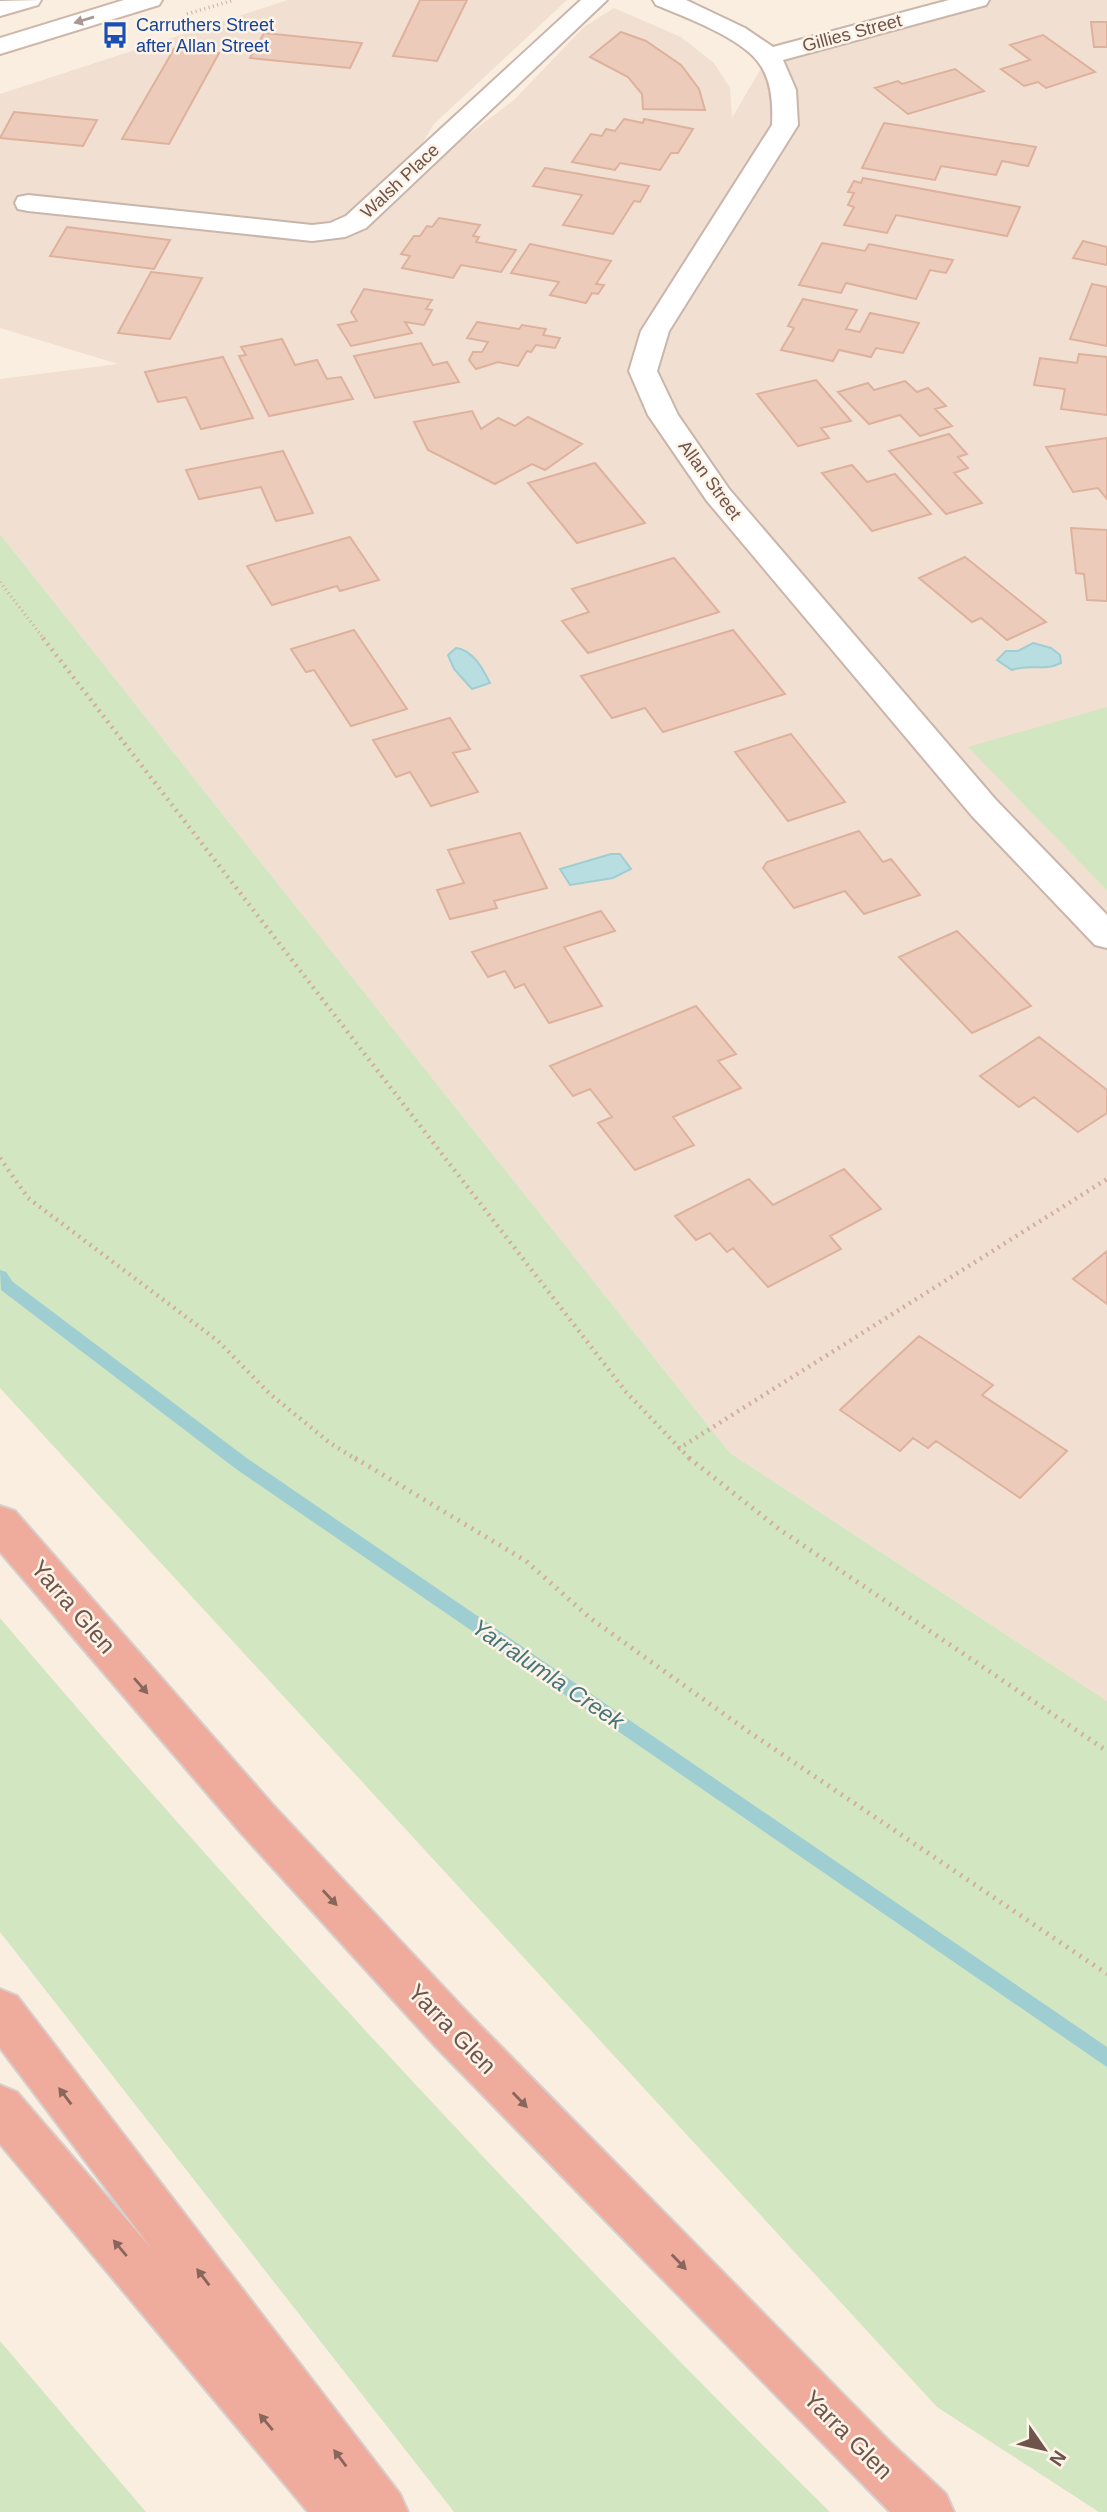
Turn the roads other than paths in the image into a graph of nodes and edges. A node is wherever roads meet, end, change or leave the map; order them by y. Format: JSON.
{"nodes":[{"id":1,"x":29,"y":0,"type":"edge"},
{"id":2,"x":149,"y":0,"type":"edge"},
{"id":3,"x":596,"y":0,"type":"edge"},
{"id":4,"x":665,"y":0,"type":"edge"},
{"id":5,"x":977,"y":0,"type":"edge"},
{"id":6,"x":0,"y":9,"type":"edge"},
{"id":7,"x":0,"y":46,"type":"edge"},
{"id":8,"x":768,"y":56,"type":"junction"},
{"id":9,"x":28,"y":203,"type":"dead end"},
{"id":10,"x":1107,"y":936,"type":"edge"},
{"id":11,"x":0,"y":1524,"type":"edge"},
{"id":12,"x":0,"y":2011,"type":"edge"},
{"id":13,"x":0,"y":2108,"type":"edge"},
{"id":14,"x":342,"y":2512,"type":"edge"},
{"id":15,"x":382,"y":2512,"type":"edge"},
{"id":16,"x":928,"y":2512,"type":"edge"}],
"edges":[{"from":1,"to":6,"type":"street"},
{"from":2,"to":7,"type":"street","one_way":true},
{"from":3,"to":9,"type":"street","name":"Walsh Place"},
{"from":4,"to":8,"type":"street"},
{"from":5,"to":8,"type":"street","name":"Gillies Street"},
{"from":8,"to":10,"type":"street","name":"Allan Street"},
{"from":11,"to":16,"type":"highway","name":"Yarra Glen","one_way":true},
{"from":15,"to":12,"type":"highway","one_way":true},
{"from":14,"to":13,"type":"highway","one_way":true}]}
